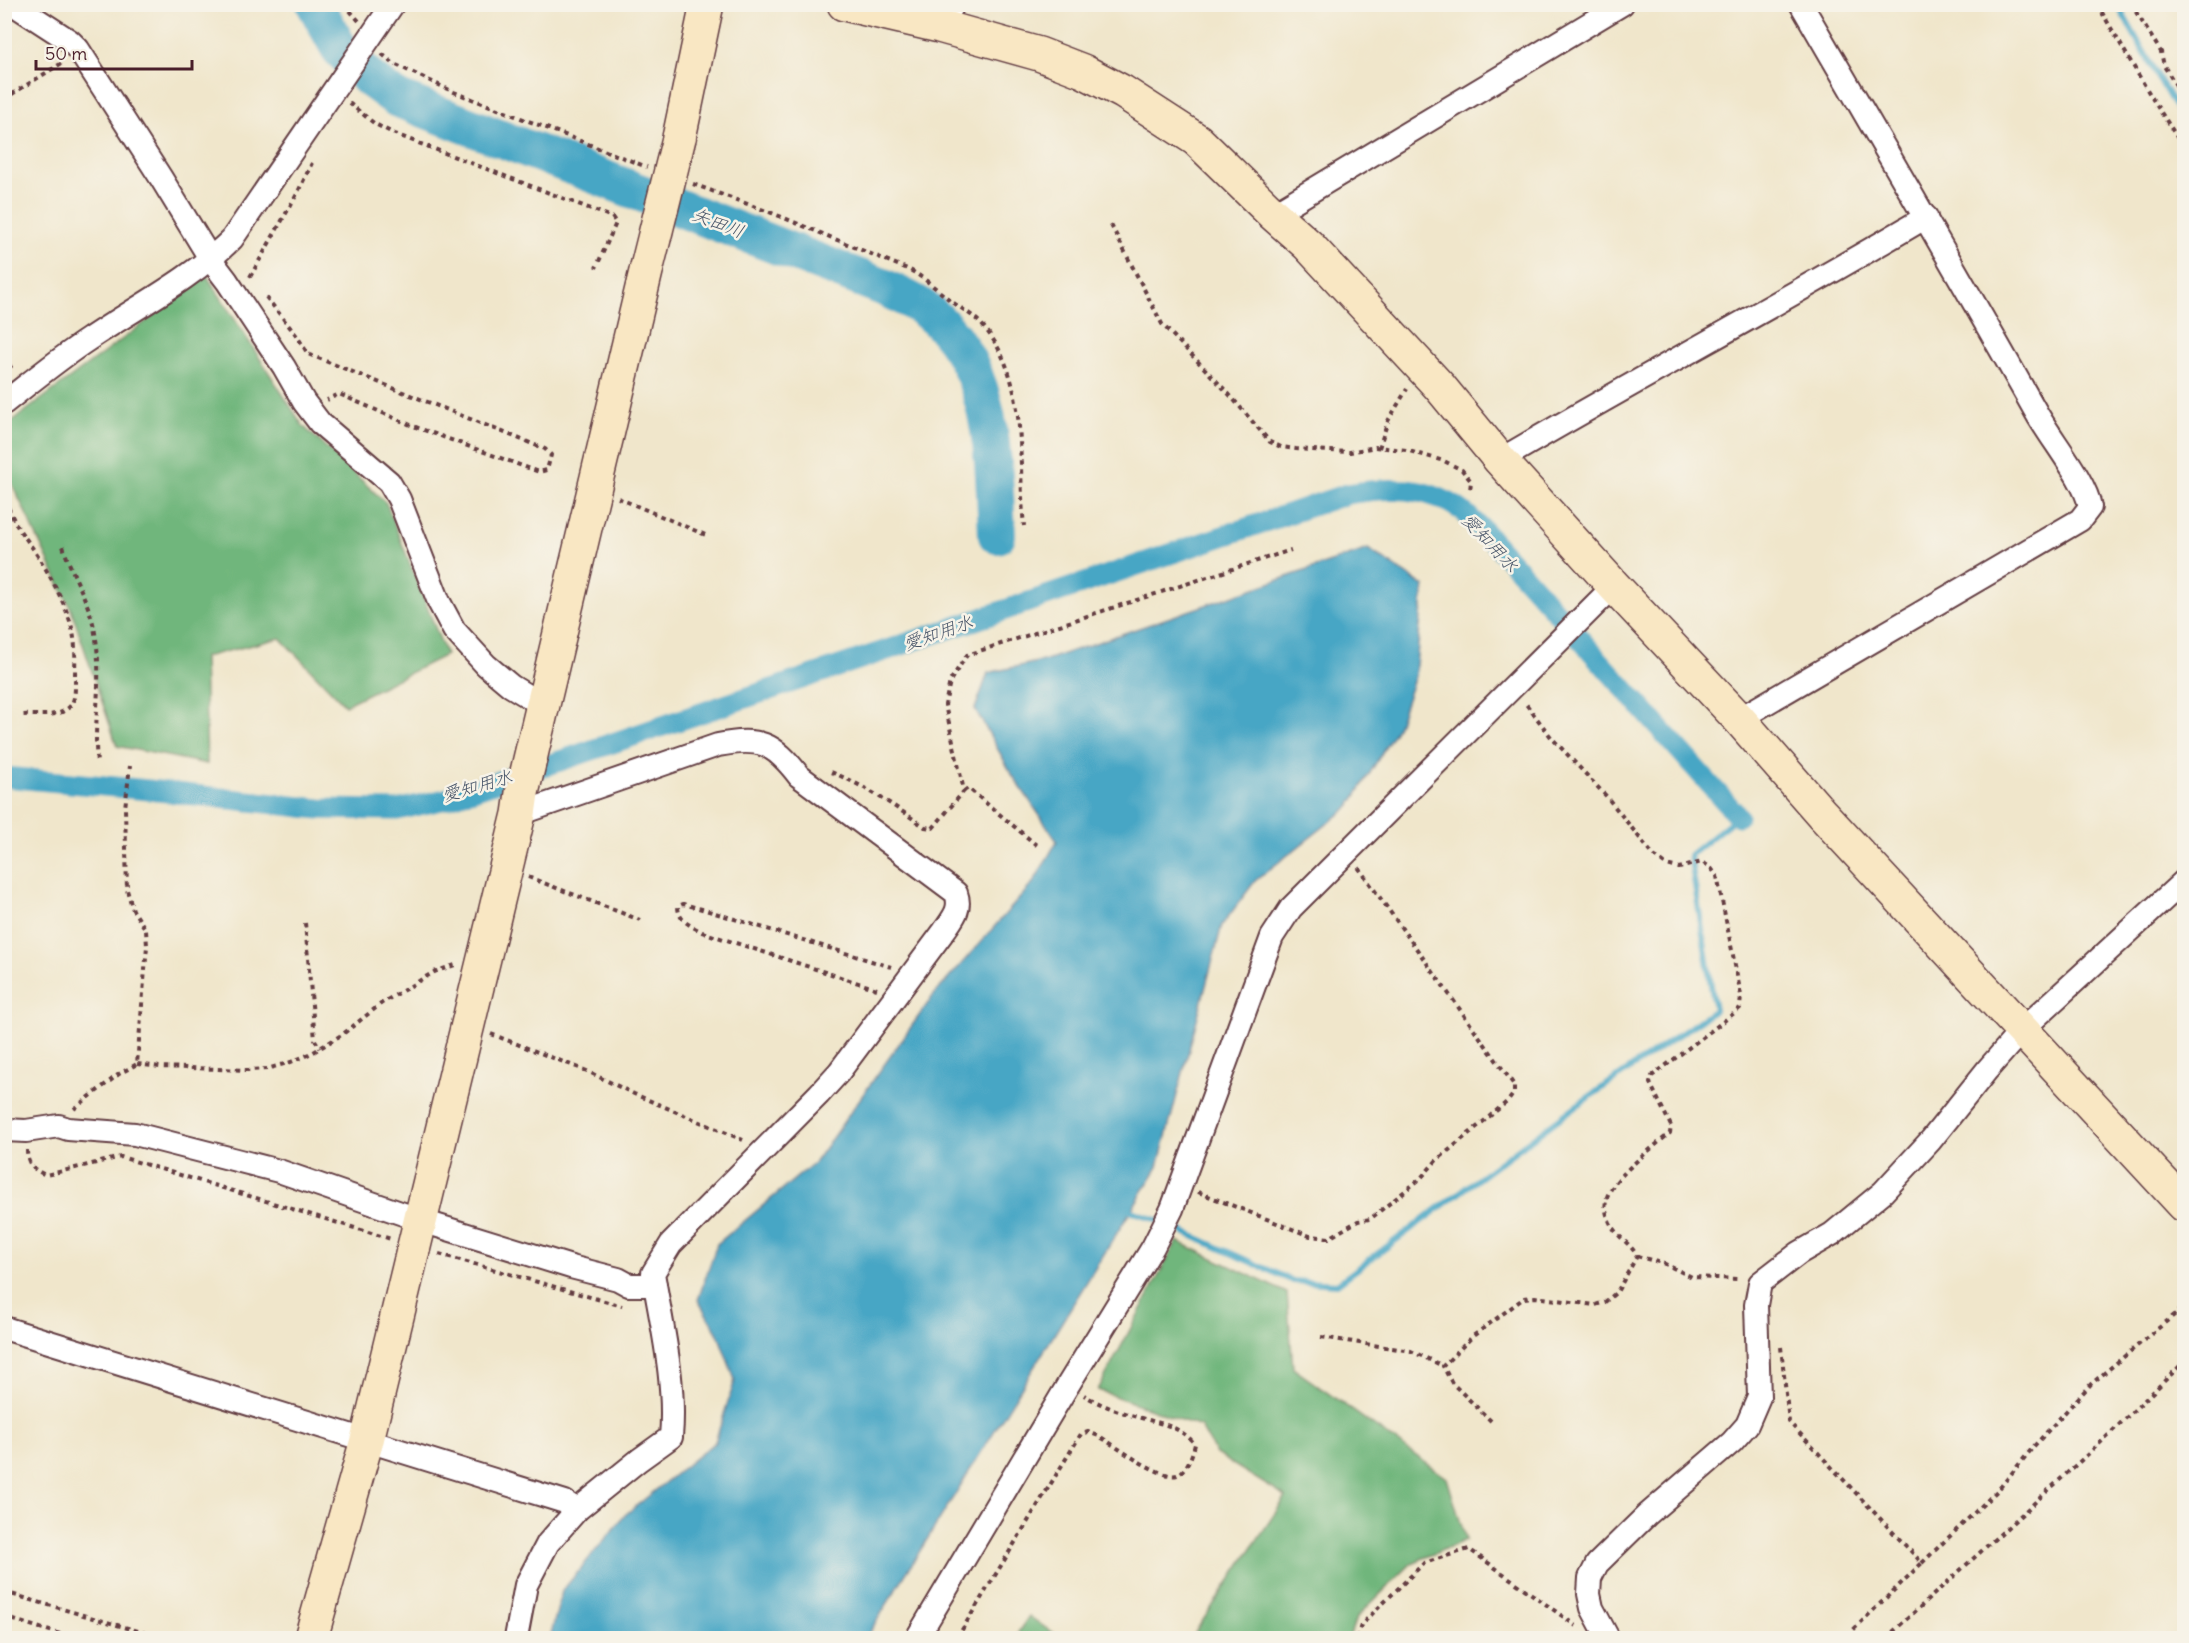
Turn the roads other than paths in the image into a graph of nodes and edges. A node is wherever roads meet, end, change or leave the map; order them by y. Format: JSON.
{"nodes":[{"id":1,"x":13,"y":4,"type":"edge"},
{"id":2,"x":393,"y":4,"type":"edge"},
{"id":3,"x":707,"y":4,"type":"edge"},
{"id":4,"x":844,"y":4,"type":"edge"},
{"id":5,"x":1622,"y":4,"type":"edge"},
{"id":6,"x":1801,"y":4,"type":"edge"},
{"id":7,"x":946,"y":15,"type":"edge"},
{"id":8,"x":1273,"y":214,"type":"junction"},
{"id":9,"x":1926,"y":217,"type":"junction"},
{"id":10,"x":211,"y":260,"type":"junction"},
{"id":11,"x":4,"y":404,"type":"edge"},
{"id":12,"x":1500,"y":460,"type":"junction"},
{"id":13,"x":1614,"y":586,"type":"junction"},
{"id":14,"x":544,"y":706,"type":"junction"},
{"id":15,"x":1739,"y":719,"type":"junction"},
{"id":16,"x":521,"y":803,"type":"junction"},
{"id":17,"x":2184,"y":881,"type":"edge"},
{"id":18,"x":2023,"y":1029,"type":"junction"},
{"id":19,"x":15,"y":1130,"type":"edge"},
{"id":20,"x":2184,"y":1205,"type":"edge"},
{"id":21,"x":418,"y":1233,"type":"junction"},
{"id":22,"x":657,"y":1296,"type":"junction"},
{"id":23,"x":4,"y":1328,"type":"edge"},
{"id":24,"x":367,"y":1440,"type":"junction"},
{"id":25,"x":577,"y":1510,"type":"junction"},
{"id":26,"x":1604,"y":1632,"type":"edge"},
{"id":27,"x":311,"y":1638,"type":"edge"},
{"id":28,"x":516,"y":1638,"type":"edge"},
{"id":29,"x":916,"y":1638,"type":"edge"}],
"edges":[{"from":1,"to":10,"type":"street"},
{"from":2,"to":10,"type":"street"},
{"from":3,"to":14,"type":"street","bridge":true},
{"from":4,"to":7,"type":"street"},
{"from":5,"to":8,"type":"street"},
{"from":6,"to":9,"type":"street"},
{"from":7,"to":8,"type":"street"},
{"from":8,"to":12,"type":"street"},
{"from":9,"to":12,"type":"street"},
{"from":9,"to":15,"type":"street"},
{"from":10,"to":11,"type":"street"},
{"from":10,"to":14,"type":"street"},
{"from":12,"to":13,"type":"street"},
{"from":13,"to":15,"type":"street"},
{"from":13,"to":29,"type":"street"},
{"from":14,"to":16,"type":"street"},
{"from":15,"to":18,"type":"street"},
{"from":16,"to":21,"type":"street"},
{"from":16,"to":22,"type":"street"},
{"from":17,"to":18,"type":"street"},
{"from":18,"to":20,"type":"street"},
{"from":18,"to":26,"type":"street"},
{"from":19,"to":21,"type":"street"},
{"from":21,"to":22,"type":"street"},
{"from":21,"to":24,"type":"street"},
{"from":22,"to":25,"type":"street"},
{"from":23,"to":24,"type":"street"},
{"from":24,"to":25,"type":"street"},
{"from":24,"to":27,"type":"street"},
{"from":25,"to":28,"type":"street"}]}
